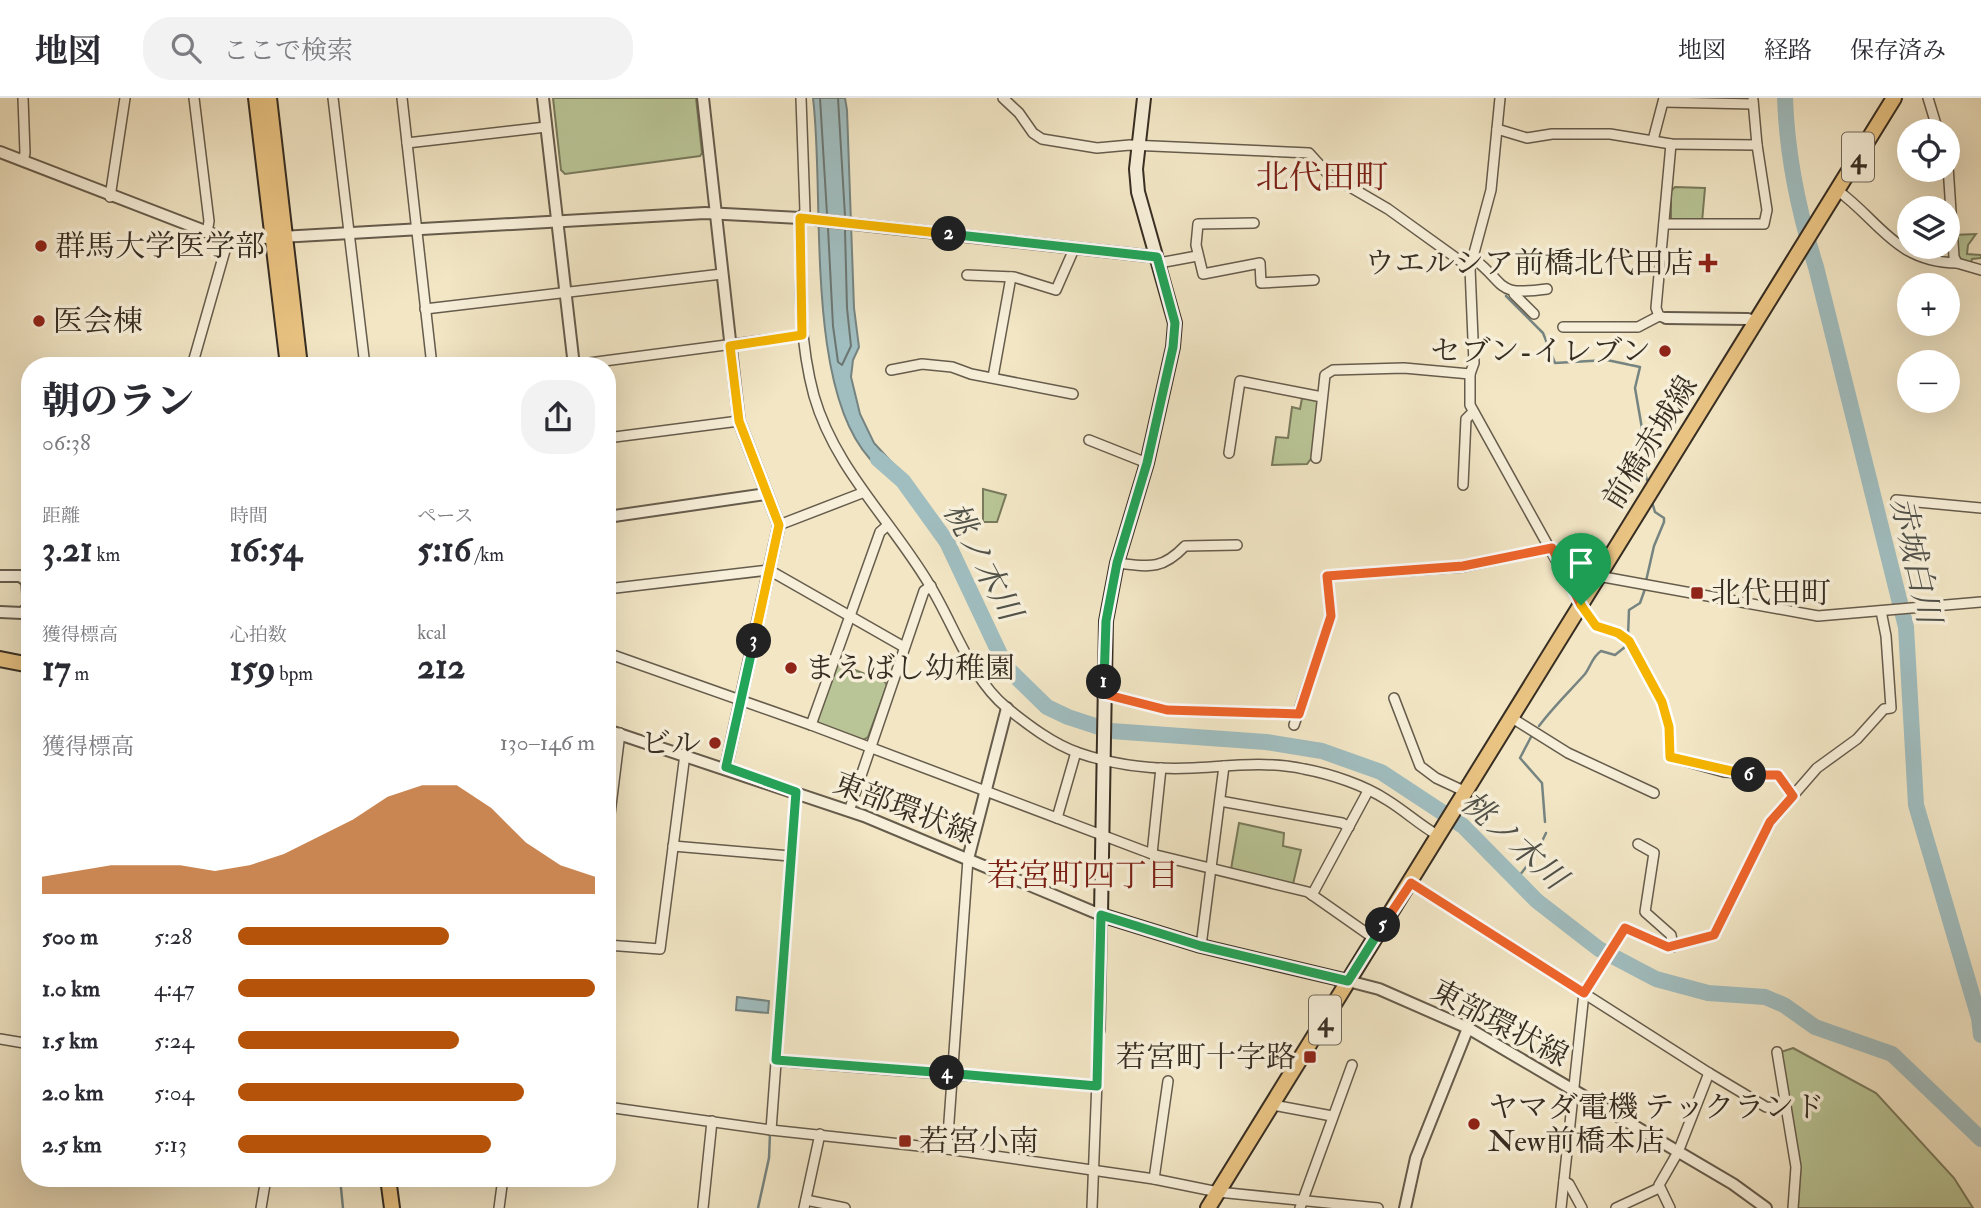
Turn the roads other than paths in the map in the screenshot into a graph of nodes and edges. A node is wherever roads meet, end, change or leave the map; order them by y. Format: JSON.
{"nodes":[{"id":1,"x":23,"y":98,"type":"edge"},
{"id":2,"x":125,"y":98,"type":"edge"},
{"id":3,"x":194,"y":98,"type":"edge"},
{"id":4,"x":256,"y":98,"type":"edge"},
{"id":5,"x":269,"y":98,"type":"edge"},
{"id":6,"x":333,"y":98,"type":"edge"},
{"id":7,"x":402,"y":98,"type":"edge"},
{"id":8,"x":544,"y":98,"type":"edge"},
{"id":9,"x":703,"y":98,"type":"edge"},
{"id":10,"x":802,"y":98,"type":"edge"},
{"id":11,"x":1003,"y":98,"type":"edge"},
{"id":12,"x":1144,"y":98,"type":"edge"},
{"id":13,"x":1500,"y":98,"type":"edge"},
{"id":14,"x":1894,"y":98,"type":"edge"},
{"id":15,"x":1928,"y":98,"type":"edge"},
{"id":16,"x":1664,"y":100,"type":"edge"},
{"id":17,"x":1753,"y":101,"type":"edge"},
{"id":18,"x":1934,"y":119,"type":"edge"},
{"id":19,"x":546,"y":127,"type":"junction"},
{"id":20,"x":1497,"y":129,"type":"junction"},
{"id":21,"x":1653,"y":140,"type":"junction"},
{"id":22,"x":407,"y":143,"type":"junction"},
{"id":23,"x":1671,"y":144,"type":"junction"},
{"id":24,"x":1757,"y":145,"type":"junction"},
{"id":25,"x":1137,"y":146,"type":"junction"},
{"id":26,"x":0,"y":152,"type":"edge"},
{"id":27,"x":23,"y":161,"type":"junction"},
{"id":28,"x":1950,"y":182,"type":"edge"},
{"id":29,"x":1838,"y":190,"type":"junction"},
{"id":30,"x":110,"y":197,"type":"junction"},
{"id":31,"x":716,"y":212,"type":"junction"},
{"id":32,"x":800,"y":218,"type":"junction"},
{"id":33,"x":817,"y":220,"type":"joint"},
{"id":34,"x":558,"y":221,"type":"junction"},
{"id":35,"x":1254,"y":223,"type":"dead end"},
{"id":36,"x":1664,"y":224,"type":"junction"},
{"id":37,"x":417,"y":230,"type":"junction"},
{"id":38,"x":206,"y":233,"type":"junction"},
{"id":39,"x":350,"y":233,"type":"junction"},
{"id":40,"x":279,"y":238,"type":"junction"},
{"id":41,"x":228,"y":240,"type":"junction"},
{"id":42,"x":1074,"y":249,"type":"junction"},
{"id":43,"x":1197,"y":256,"type":"junction"},
{"id":44,"x":1158,"y":260,"type":"junction"},
{"id":45,"x":1472,"y":263,"type":"junction"},
{"id":46,"x":1957,"y":263,"type":"junction"},
{"id":47,"x":1981,"y":270,"type":"edge"},
{"id":48,"x":722,"y":274,"type":"junction"},
{"id":49,"x":967,"y":275,"type":"dead end"},
{"id":50,"x":1011,"y":277,"type":"junction"},
{"id":51,"x":1314,"y":280,"type":"dead end"},
{"id":52,"x":1547,"y":289,"type":"dead end"},
{"id":53,"x":566,"y":293,"type":"junction"},
{"id":54,"x":1514,"y":294,"type":"junction"},
{"id":55,"x":425,"y":309,"type":"junction"},
{"id":56,"x":1534,"y":314,"type":"dead end"},
{"id":57,"x":1663,"y":317,"type":"junction"},
{"id":58,"x":1756,"y":322,"type":"junction"},
{"id":59,"x":1563,"y":327,"type":"dead end"},
{"id":60,"x":802,"y":335,"type":"junction"},
{"id":61,"x":730,"y":346,"type":"junction"},
{"id":62,"x":195,"y":357,"type":"edge"},
{"id":63,"x":287,"y":357,"type":"edge"},
{"id":64,"x":299,"y":357,"type":"edge"},
{"id":65,"x":364,"y":357,"type":"edge"},
{"id":66,"x":431,"y":357,"type":"edge"},
{"id":67,"x":573,"y":357,"type":"edge"},
{"id":68,"x":616,"y":360,"type":"edge"},
{"id":69,"x":891,"y":370,"type":"dead end"},
{"id":70,"x":1470,"y":374,"type":"junction"},
{"id":71,"x":993,"y":377,"type":"junction"},
{"id":72,"x":1073,"y":394,"type":"dead end"},
{"id":73,"x":1322,"y":397,"type":"junction"},
{"id":74,"x":1473,"y":412,"type":"junction"},
{"id":75,"x":739,"y":421,"type":"junction"},
{"id":76,"x":616,"y":437,"type":"edge"},
{"id":77,"x":1089,"y":440,"type":"dead end"},
{"id":78,"x":1229,"y":453,"type":"dead end"},
{"id":79,"x":1316,"y":458,"type":"dead end"},
{"id":80,"x":1147,"y":463,"type":"junction"},
{"id":81,"x":1463,"y":485,"type":"dead end"},
{"id":82,"x":862,"y":492,"type":"junction"},
{"id":83,"x":766,"y":494,"type":"junction"},
{"id":84,"x":1896,"y":500,"type":"dead end"},
{"id":85,"x":1981,"y":508,"type":"edge"},
{"id":86,"x":616,"y":516,"type":"edge"},
{"id":87,"x":779,"y":525,"type":"junction"},
{"id":88,"x":888,"y":525,"type":"junction"},
{"id":89,"x":1237,"y":545,"type":"dead end"},
{"id":90,"x":1552,"y":548,"type":"junction"},
{"id":91,"x":1117,"y":563,"type":"junction"},
{"id":92,"x":769,"y":570,"type":"junction"},
{"id":93,"x":0,"y":576,"type":"edge"},
{"id":94,"x":1598,"y":576,"type":"junction"},
{"id":95,"x":21,"y":577,"type":"edge"},
{"id":96,"x":931,"y":586,"type":"junction"},
{"id":97,"x":616,"y":588,"type":"edge"},
{"id":98,"x":1981,"y":602,"type":"edge"},
{"id":99,"x":1581,"y":605,"type":"junction"},
{"id":100,"x":1883,"y":611,"type":"junction"},
{"id":101,"x":0,"y":612,"type":"edge"},
{"id":102,"x":21,"y":613,"type":"edge"},
{"id":103,"x":849,"y":616,"type":"junction"},
{"id":104,"x":904,"y":647,"type":"junction"},
{"id":105,"x":616,"y":656,"type":"edge"},
{"id":106,"x":0,"y":659,"type":"edge"},
{"id":107,"x":21,"y":664,"type":"edge"},
{"id":108,"x":1394,"y":698,"type":"dead end"},
{"id":109,"x":1103,"y":699,"type":"junction"},
{"id":110,"x":742,"y":701,"type":"junction"},
{"id":111,"x":1007,"y":708,"type":"junction"},
{"id":112,"x":1299,"y":714,"type":"junction"},
{"id":113,"x":1512,"y":718,"type":"junction"},
{"id":114,"x":811,"y":725,"type":"junction"},
{"id":115,"x":1294,"y":725,"type":"dead end"},
{"id":116,"x":616,"y":732,"type":"edge"},
{"id":117,"x":620,"y":733,"type":"junction"},
{"id":118,"x":871,"y":749,"type":"junction"},
{"id":119,"x":1076,"y":752,"type":"junction"},
{"id":120,"x":685,"y":754,"type":"junction"},
{"id":121,"x":1103,"y":760,"type":"junction"},
{"id":122,"x":616,"y":765,"type":"edge"},
{"id":123,"x":1224,"y":766,"type":"junction"},
{"id":124,"x":726,"y":767,"type":"junction"},
{"id":125,"x":1161,"y":768,"type":"junction"},
{"id":126,"x":985,"y":790,"type":"junction"},
{"id":127,"x":1368,"y":791,"type":"junction"},
{"id":128,"x":796,"y":792,"type":"junction"},
{"id":129,"x":1654,"y":793,"type":"dead end"},
{"id":130,"x":1464,"y":796,"type":"junction"},
{"id":131,"x":1793,"y":796,"type":"junction"},
{"id":132,"x":1220,"y":801,"type":"junction"},
{"id":133,"x":849,"y":811,"type":"junction"},
{"id":134,"x":1057,"y":818,"type":"junction"},
{"id":135,"x":1349,"y":827,"type":"junction"},
{"id":136,"x":1102,"y":834,"type":"junction"},
{"id":137,"x":1441,"y":834,"type":"junction"},
{"id":138,"x":1638,"y":844,"type":"dead end"},
{"id":139,"x":673,"y":846,"type":"junction"},
{"id":140,"x":1152,"y":854,"type":"junction"},
{"id":141,"x":790,"y":856,"type":"junction"},
{"id":142,"x":968,"y":859,"type":"junction"},
{"id":143,"x":1212,"y":869,"type":"junction"},
{"id":144,"x":1411,"y":883,"type":"junction"},
{"id":145,"x":1312,"y":895,"type":"junction"},
{"id":146,"x":1101,"y":915,"type":"junction"},
{"id":147,"x":1374,"y":939,"type":"junction"},
{"id":148,"x":616,"y":946,"type":"edge"},
{"id":149,"x":1201,"y":946,"type":"junction"},
{"id":150,"x":1673,"y":947,"type":"junction"},
{"id":151,"x":1348,"y":981,"type":"junction"},
{"id":152,"x":1584,"y":993,"type":"junction"},
{"id":153,"x":1468,"y":1028,"type":"junction"},
{"id":154,"x":1099,"y":1030,"type":"joint"},
{"id":155,"x":0,"y":1039,"type":"edge"},
{"id":156,"x":21,"y":1042,"type":"edge"},
{"id":157,"x":1777,"y":1052,"type":"dead end"},
{"id":158,"x":776,"y":1060,"type":"junction"},
{"id":159,"x":1352,"y":1065,"type":"dead end"},
{"id":160,"x":1709,"y":1073,"type":"junction"},
{"id":161,"x":954,"y":1074,"type":"junction"},
{"id":162,"x":1168,"y":1081,"type":"dead end"},
{"id":163,"x":1097,"y":1086,"type":"junction"},
{"id":164,"x":1574,"y":1090,"type":"junction"},
{"id":165,"x":1273,"y":1105,"type":"junction"},
{"id":166,"x":616,"y":1108,"type":"edge"},
{"id":167,"x":1786,"y":1108,"type":"junction"},
{"id":168,"x":1332,"y":1116,"type":"junction"},
{"id":169,"x":712,"y":1121,"type":"junction"},
{"id":170,"x":771,"y":1130,"type":"junction"},
{"id":171,"x":820,"y":1133,"type":"junction"},
{"id":172,"x":947,"y":1149,"type":"junction"},
{"id":173,"x":1678,"y":1152,"type":"junction"},
{"id":174,"x":1095,"y":1171,"type":"junction"},
{"id":175,"x":1154,"y":1179,"type":"junction"},
{"id":176,"x":1564,"y":1181,"type":"junction"},
{"id":177,"x":264,"y":1187,"type":"edge"},
{"id":178,"x":389,"y":1187,"type":"edge"},
{"id":179,"x":502,"y":1187,"type":"edge"},
{"id":180,"x":1659,"y":1188,"type":"junction"},
{"id":181,"x":1218,"y":1192,"type":"junction"},
{"id":182,"x":1301,"y":1203,"type":"edge"},
{"id":183,"x":805,"y":1204,"type":"edge"},
{"id":184,"x":1353,"y":1207,"type":"edge"},
{"id":185,"x":261,"y":1208,"type":"edge"},
{"id":186,"x":392,"y":1208,"type":"edge"},
{"id":187,"x":499,"y":1208,"type":"edge"},
{"id":188,"x":703,"y":1208,"type":"edge"},
{"id":189,"x":845,"y":1208,"type":"edge"},
{"id":190,"x":1092,"y":1208,"type":"edge"},
{"id":191,"x":1208,"y":1208,"type":"edge"},
{"id":192,"x":1378,"y":1208,"type":"edge"},
{"id":193,"x":1405,"y":1208,"type":"edge"},
{"id":194,"x":1561,"y":1208,"type":"edge"},
{"id":195,"x":1582,"y":1208,"type":"edge"},
{"id":196,"x":1616,"y":1208,"type":"edge"},
{"id":197,"x":1670,"y":1208,"type":"edge"},
{"id":198,"x":1766,"y":1208,"type":"edge"},
{"id":199,"x":1793,"y":1208,"type":"edge"}],
"edges":[{"from":1,"to":27,"type":"street"},
{"from":2,"to":30,"type":"street"},
{"from":3,"to":38,"type":"street"},
{"from":4,"to":40,"type":"main road"},
{"from":5,"to":40,"type":"main road"},
{"from":6,"to":39,"type":"street"},
{"from":7,"to":22,"type":"street"},
{"from":8,"to":19,"type":"street"},
{"from":9,"to":31,"type":"street"},
{"from":10,"to":32,"type":"street"},
{"from":11,"to":25,"type":"street"},
{"from":12,"to":25,"type":"main road"},
{"from":13,"to":20,"type":"street"},
{"from":14,"to":29,"type":"main road","number":"4"},
{"from":15,"to":18,"type":"street"},
{"from":16,"to":17,"type":"street"},
{"from":16,"to":21,"type":"street"},
{"from":17,"to":24,"type":"street"},
{"from":19,"to":22,"type":"street"},
{"from":19,"to":34,"type":"street"},
{"from":20,"to":21,"type":"street"},
{"from":20,"to":45,"type":"street"},
{"from":21,"to":23,"type":"street"},
{"from":22,"to":37,"type":"street"},
{"from":23,"to":24,"type":"street"},
{"from":23,"to":36,"type":"street"},
{"from":24,"to":36,"type":"street"},
{"from":25,"to":44,"type":"main road"},
{"from":25,"to":45,"type":"street"},
{"from":26,"to":27,"type":"street"},
{"from":27,"to":30,"type":"street"},
{"from":28,"to":46,"type":"street"},
{"from":29,"to":46,"type":"street"},
{"from":29,"to":58,"type":"main road","name":"前橋赤城線","number":"4"},
{"from":30,"to":38,"type":"street"},
{"from":31,"to":32,"type":"street"},
{"from":31,"to":34,"type":"street"},
{"from":31,"to":48,"type":"street"},
{"from":32,"to":33,"type":"street"},
{"from":32,"to":60,"type":"street"},
{"from":33,"to":42,"type":"street"},
{"from":34,"to":37,"type":"street"},
{"from":34,"to":53,"type":"street"},
{"from":35,"to":43,"type":"street"},
{"from":36,"to":57,"type":"street"},
{"from":37,"to":39,"type":"street"},
{"from":37,"to":55,"type":"street"},
{"from":38,"to":41,"type":"street"},
{"from":39,"to":40,"type":"street"},
{"from":39,"to":65,"type":"street"},
{"from":40,"to":41,"type":"street"},
{"from":40,"to":63,"type":"main road"},
{"from":40,"to":64,"type":"main road"},
{"from":41,"to":62,"type":"street"},
{"from":42,"to":44,"type":"street"},
{"from":42,"to":50,"type":"street"},
{"from":43,"to":44,"type":"street"},
{"from":43,"to":51,"type":"street"},
{"from":44,"to":80,"type":"main road"},
{"from":45,"to":54,"type":"street"},
{"from":45,"to":70,"type":"street"},
{"from":46,"to":47,"type":"street"},
{"from":48,"to":53,"type":"street"},
{"from":48,"to":61,"type":"street"},
{"from":49,"to":50,"type":"street"},
{"from":50,"to":71,"type":"street"},
{"from":52,"to":54,"type":"street"},
{"from":53,"to":55,"type":"street"},
{"from":53,"to":67,"type":"street"},
{"from":54,"to":56,"type":"street"},
{"from":55,"to":66,"type":"street"},
{"from":57,"to":58,"type":"street"},
{"from":57,"to":59,"type":"street"},
{"from":58,"to":94,"type":"main road","name":"前橋赤城線","number":"4"},
{"from":60,"to":61,"type":"street"},
{"from":60,"to":82,"type":"street"},
{"from":61,"to":68,"type":"street"},
{"from":61,"to":75,"type":"street"},
{"from":69,"to":71,"type":"street"},
{"from":70,"to":73,"type":"street"},
{"from":70,"to":74,"type":"street"},
{"from":71,"to":72,"type":"street"},
{"from":73,"to":78,"type":"street"},
{"from":73,"to":79,"type":"street"},
{"from":74,"to":81,"type":"street"},
{"from":74,"to":90,"type":"street"},
{"from":75,"to":76,"type":"street"},
{"from":75,"to":83,"type":"street"},
{"from":77,"to":80,"type":"street"},
{"from":80,"to":91,"type":"main road"},
{"from":82,"to":87,"type":"street"},
{"from":82,"to":88,"type":"street"},
{"from":83,"to":86,"type":"street"},
{"from":83,"to":87,"type":"street"},
{"from":84,"to":85,"type":"street"},
{"from":87,"to":92,"type":"street"},
{"from":88,"to":96,"type":"street"},
{"from":88,"to":103,"type":"street"},
{"from":89,"to":91,"type":"street"},
{"from":90,"to":99,"type":"street"},
{"from":90,"to":112,"type":"street"},
{"from":91,"to":109,"type":"main road"},
{"from":92,"to":97,"type":"street"},
{"from":92,"to":103,"type":"street"},
{"from":92,"to":110,"type":"street"},
{"from":93,"to":95,"type":"street"},
{"from":94,"to":99,"type":"main road","name":"前橋赤城線","number":"4"},
{"from":94,"to":100,"type":"street"},
{"from":96,"to":104,"type":"street"},
{"from":96,"to":111,"type":"street"},
{"from":98,"to":100,"type":"street"},
{"from":99,"to":113,"type":"main road","name":"前橋赤城線","number":"4"},
{"from":99,"to":131,"type":"street"},
{"from":100,"to":131,"type":"street"},
{"from":101,"to":102,"type":"street"},
{"from":103,"to":104,"type":"street"},
{"from":103,"to":114,"type":"street"},
{"from":104,"to":118,"type":"street"},
{"from":105,"to":110,"type":"street"},
{"from":106,"to":107,"type":"main road"},
{"from":108,"to":130,"type":"street"},
{"from":109,"to":112,"type":"street"},
{"from":109,"to":121,"type":"main road"},
{"from":110,"to":114,"type":"street"},
{"from":110,"to":124,"type":"street"},
{"from":111,"to":119,"type":"street"},
{"from":111,"to":126,"type":"street"},
{"from":112,"to":115,"type":"street"},
{"from":113,"to":129,"type":"street"},
{"from":113,"to":130,"type":"main road","name":"前橋赤城線","number":"4"},
{"from":114,"to":118,"type":"street"},
{"from":116,"to":117,"type":"street","name":"東部環状線"},
{"from":117,"to":120,"type":"street","name":"東部環状線"},
{"from":117,"to":122,"type":"street"},
{"from":118,"to":126,"type":"street"},
{"from":118,"to":133,"type":"street"},
{"from":119,"to":121,"type":"street"},
{"from":119,"to":134,"type":"street"},
{"from":120,"to":124,"type":"street","name":"東部環状線"},
{"from":120,"to":139,"type":"street"},
{"from":121,"to":125,"type":"street"},
{"from":121,"to":136,"type":"main road"},
{"from":123,"to":125,"type":"street"},
{"from":123,"to":127,"type":"street"},
{"from":123,"to":132,"type":"street"},
{"from":124,"to":128,"type":"street","name":"東部環状線"},
{"from":125,"to":140,"type":"street"},
{"from":126,"to":134,"type":"street"},
{"from":126,"to":142,"type":"street"},
{"from":127,"to":135,"type":"street"},
{"from":127,"to":137,"type":"street"},
{"from":128,"to":133,"type":"street","name":"東部環状線"},
{"from":128,"to":141,"type":"street"},
{"from":130,"to":137,"type":"main road","number":"4"},
{"from":131,"to":150,"type":"street"},
{"from":132,"to":135,"type":"street"},
{"from":132,"to":143,"type":"street"},
{"from":133,"to":142,"type":"street","name":"東部環状線"},
{"from":134,"to":136,"type":"street"},
{"from":135,"to":145,"type":"street"},
{"from":136,"to":140,"type":"street"},
{"from":136,"to":146,"type":"main road"},
{"from":137,"to":144,"type":"main road","number":"4"},
{"from":138,"to":150,"type":"street"},
{"from":139,"to":141,"type":"street"},
{"from":139,"to":148,"type":"street"},
{"from":140,"to":143,"type":"street"},
{"from":141,"to":158,"type":"street"},
{"from":142,"to":146,"type":"street","name":"東部環状線"},
{"from":142,"to":161,"type":"street"},
{"from":143,"to":145,"type":"street"},
{"from":143,"to":149,"type":"street"},
{"from":144,"to":147,"type":"main road","number":"4"},
{"from":144,"to":152,"type":"street"},
{"from":145,"to":147,"type":"street"},
{"from":146,"to":149,"type":"main road"},
{"from":146,"to":154,"type":"street"},
{"from":147,"to":151,"type":"main road","number":"4"},
{"from":149,"to":151,"type":"main road"},
{"from":150,"to":152,"type":"street"},
{"from":151,"to":153,"type":"street","name":"東部環状線"},
{"from":151,"to":165,"type":"main road","number":"4"},
{"from":152,"to":160,"type":"street"},
{"from":152,"to":164,"type":"street"},
{"from":153,"to":164,"type":"street","name":"東部環状線"},
{"from":153,"to":193,"type":"street"},
{"from":154,"to":163,"type":"street"},
{"from":155,"to":156,"type":"street"},
{"from":157,"to":167,"type":"street"},
{"from":158,"to":161,"type":"street"},
{"from":158,"to":170,"type":"street"},
{"from":159,"to":168,"type":"street"},
{"from":160,"to":167,"type":"street"},
{"from":160,"to":173,"type":"street"},
{"from":161,"to":163,"type":"street"},
{"from":161,"to":172,"type":"street"},
{"from":162,"to":175,"type":"street"},
{"from":163,"to":174,"type":"street"},
{"from":164,"to":173,"type":"street","name":"東部環状線"},
{"from":164,"to":176,"type":"street"},
{"from":165,"to":168,"type":"street"},
{"from":165,"to":181,"type":"main road","number":"4"},
{"from":166,"to":169,"type":"street"},
{"from":167,"to":199,"type":"street"},
{"from":168,"to":182,"type":"street"},
{"from":169,"to":170,"type":"street"},
{"from":169,"to":188,"type":"street"},
{"from":170,"to":171,"type":"street"},
{"from":171,"to":172,"type":"street"},
{"from":171,"to":183,"type":"street"},
{"from":172,"to":174,"type":"street"},
{"from":173,"to":180,"type":"street"},
{"from":173,"to":198,"type":"street","name":"東部環状線"},
{"from":174,"to":175,"type":"street"},
{"from":174,"to":190,"type":"street"},
{"from":175,"to":181,"type":"street"},
{"from":176,"to":194,"type":"street"},
{"from":176,"to":195,"type":"street"},
{"from":177,"to":185,"type":"street"},
{"from":178,"to":186,"type":"main road"},
{"from":179,"to":187,"type":"street"},
{"from":180,"to":196,"type":"street"},
{"from":180,"to":197,"type":"street"},
{"from":181,"to":182,"type":"street"},
{"from":181,"to":191,"type":"main road","number":"4"},
{"from":182,"to":184,"type":"street"},
{"from":183,"to":189,"type":"street"},
{"from":184,"to":192,"type":"street"}]}
